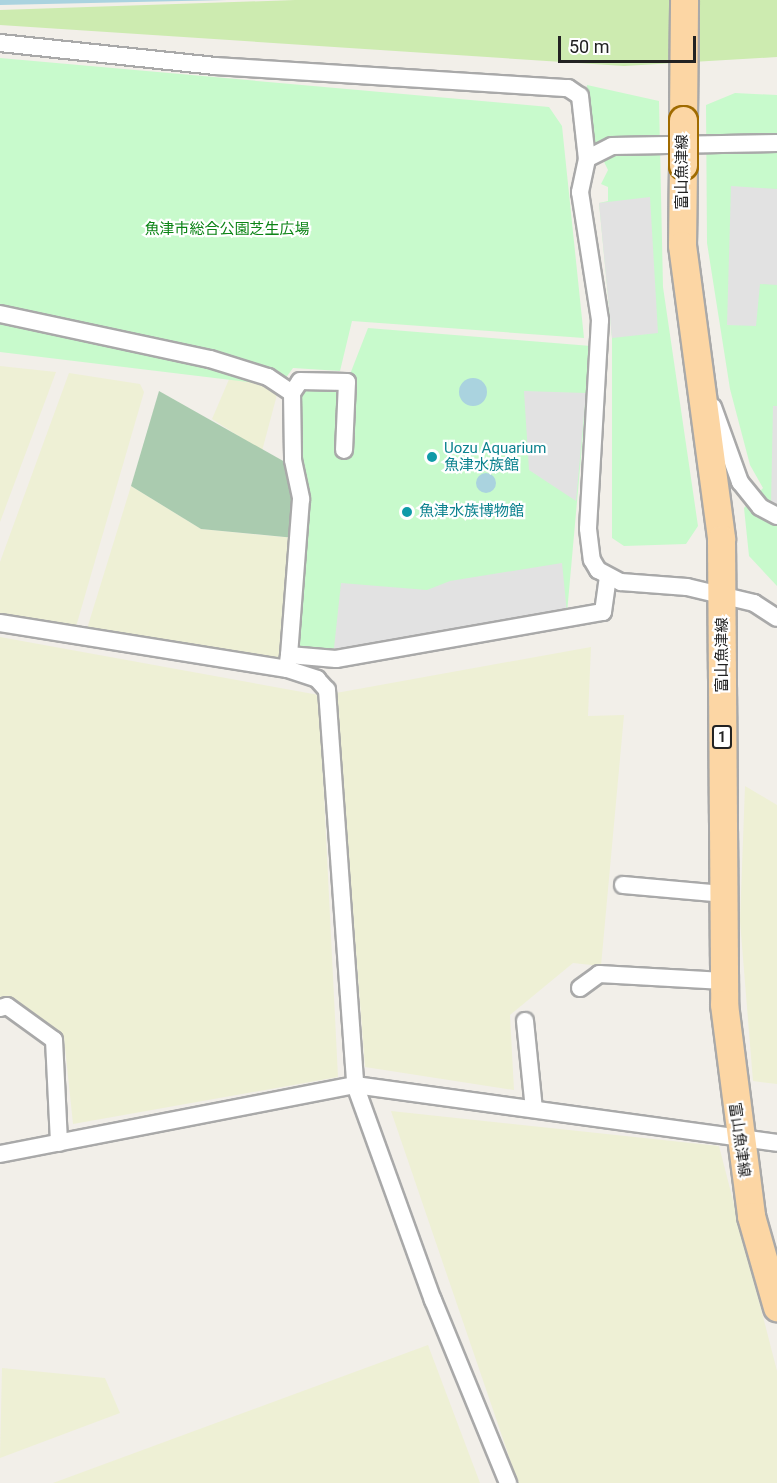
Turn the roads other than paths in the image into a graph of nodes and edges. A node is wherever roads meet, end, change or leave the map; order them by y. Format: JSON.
{"nodes":[{"id":1,"x":684,"y":0,"type":"edge"},
{"id":2,"x":0,"y":43,"type":"edge"},
{"id":3,"x":777,"y":143,"type":"edge"},
{"id":4,"x":587,"y":159,"type":"junction"},
{"id":5,"x":0,"y":314,"type":"edge"},
{"id":6,"x":693,"y":343,"type":"junction"},
{"id":7,"x":292,"y":393,"type":"junction"},
{"id":8,"x":344,"y":450,"type":"dead end"},
{"id":9,"x":777,"y":516,"type":"edge"},
{"id":10,"x":608,"y":576,"type":"junction"},
{"id":11,"x":723,"y":595,"type":"junction"},
{"id":12,"x":777,"y":618,"type":"edge"},
{"id":13,"x":0,"y":623,"type":"edge"},
{"id":14,"x":336,"y":659,"type":"junction"},
{"id":15,"x":288,"y":662,"type":"junction"},
{"id":16,"x":327,"y":690,"type":"junction"},
{"id":17,"x":623,"y":885,"type":"dead end"},
{"id":18,"x":723,"y":894,"type":"junction"},
{"id":19,"x":724,"y":981,"type":"junction"},
{"id":20,"x":580,"y":988,"type":"dead end"},
{"id":21,"x":0,"y":1008,"type":"edge"},
{"id":22,"x":525,"y":1021,"type":"dead end"},
{"id":23,"x":355,"y":1085,"type":"junction"},
{"id":24,"x":534,"y":1109,"type":"junction"},
{"id":25,"x":737,"y":1136,"type":"junction"},
{"id":26,"x":59,"y":1143,"type":"junction"},
{"id":27,"x":777,"y":1143,"type":"edge"},
{"id":28,"x":0,"y":1154,"type":"edge"},
{"id":29,"x":777,"y":1307,"type":"edge"},
{"id":30,"x":507,"y":1483,"type":"edge"}],
"edges":[{"from":1,"to":6,"type":"main road","name":"富山魚津線","number":"1","bridge":true},
{"from":2,"to":4,"type":"street"},
{"from":3,"to":4,"type":"street"},
{"from":4,"to":10,"type":"street"},
{"from":5,"to":7,"type":"street"},
{"from":6,"to":9,"type":"street"},
{"from":6,"to":11,"type":"main road","name":"富山魚津線","number":"1"},
{"from":7,"to":8,"type":"street"},
{"from":7,"to":15,"type":"street"},
{"from":10,"to":11,"type":"street"},
{"from":10,"to":14,"type":"street"},
{"from":11,"to":12,"type":"street"},
{"from":11,"to":18,"type":"main road","name":"富山魚津線","number":"1"},
{"from":13,"to":15,"type":"street"},
{"from":14,"to":15,"type":"street"},
{"from":14,"to":16,"type":"street"},
{"from":15,"to":16,"type":"street"},
{"from":16,"to":23,"type":"street"},
{"from":17,"to":18,"type":"street"},
{"from":18,"to":19,"type":"main road","name":"富山魚津線","number":"1"},
{"from":19,"to":20,"type":"street"},
{"from":19,"to":25,"type":"main road","name":"富山魚津線","number":"1"},
{"from":21,"to":26,"type":"street"},
{"from":22,"to":24,"type":"street"},
{"from":23,"to":24,"type":"street"},
{"from":23,"to":26,"type":"street"},
{"from":23,"to":30,"type":"street"},
{"from":24,"to":25,"type":"street"},
{"from":25,"to":27,"type":"street"},
{"from":25,"to":29,"type":"main road","name":"富山魚津線","number":"1"},
{"from":26,"to":28,"type":"street"}]}
